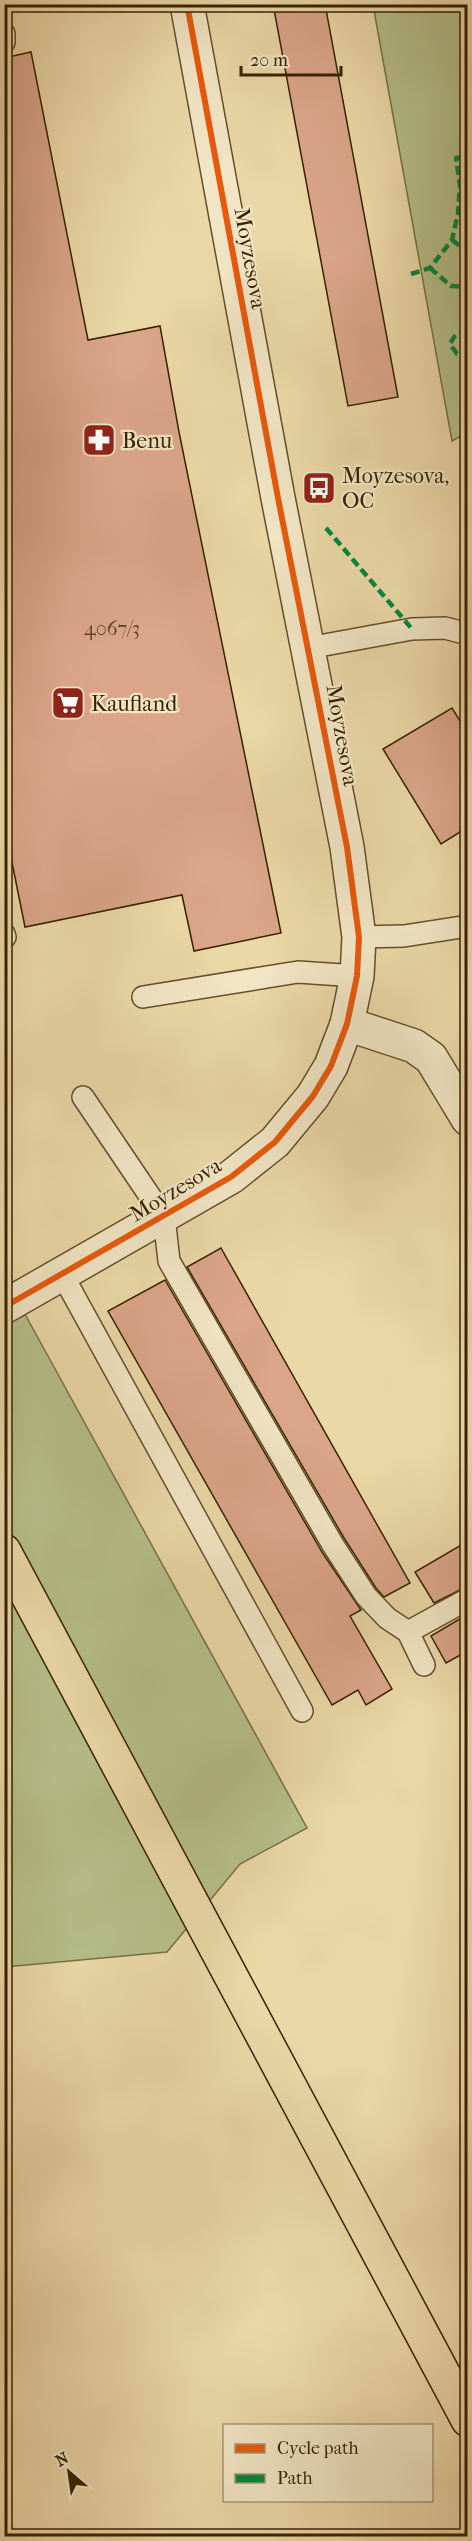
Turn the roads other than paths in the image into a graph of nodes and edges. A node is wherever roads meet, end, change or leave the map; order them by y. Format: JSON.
{"nodes":[{"id":1,"x":187,"y":4,"type":"edge"},
{"id":2,"x":4,"y":34,"type":"edge"},
{"id":3,"x":4,"y":42,"type":"edge"},
{"id":4,"x":468,"y":634,"type":"edge"},
{"id":5,"x":308,"y":648,"type":"junction"},
{"id":6,"x":468,"y":927,"type":"edge"},
{"id":7,"x":359,"y":937,"type":"junction"},
{"id":8,"x":357,"y":976,"type":"junction"},
{"id":9,"x":143,"y":996,"type":"dead end"},
{"id":10,"x":348,"y":1024,"type":"junction"},
{"id":11,"x":83,"y":1097,"type":"dead end"},
{"id":12,"x":468,"y":1119,"type":"edge"},
{"id":13,"x":164,"y":1217,"type":"junction"},
{"id":14,"x":62,"y":1274,"type":"junction"},
{"id":15,"x":4,"y":1307,"type":"edge"},
{"id":16,"x":4,"y":1551,"type":"edge"},
{"id":17,"x":468,"y":1599,"type":"edge"},
{"id":18,"x":408,"y":1632,"type":"junction"},
{"id":19,"x":424,"y":1665,"type":"dead end"},
{"id":20,"x":302,"y":1711,"type":"dead end"},
{"id":21,"x":468,"y":2420,"type":"edge"}],
"edges":[{"from":1,"to":5,"type":"street","name":"Moyzesova"},
{"from":2,"to":3,"type":"lane"},
{"from":4,"to":5,"type":"lane"},
{"from":5,"to":7,"type":"street","name":"Moyzesova"},
{"from":6,"to":7,"type":"lane"},
{"from":7,"to":8,"type":"street","name":"Moyzesova"},
{"from":8,"to":9,"type":"lane"},
{"from":8,"to":10,"type":"street","name":"Moyzesova"},
{"from":10,"to":12,"type":"street"},
{"from":10,"to":13,"type":"street","name":"Moyzesova"},
{"from":11,"to":13,"type":"lane"},
{"from":13,"to":14,"type":"street","name":"Moyzesova"},
{"from":13,"to":18,"type":"lane"},
{"from":14,"to":15,"type":"street","name":"Moyzesova"},
{"from":14,"to":20,"type":"lane"},
{"from":16,"to":21,"type":"main road"},
{"from":17,"to":18,"type":"lane"},
{"from":18,"to":19,"type":"lane"}]}
